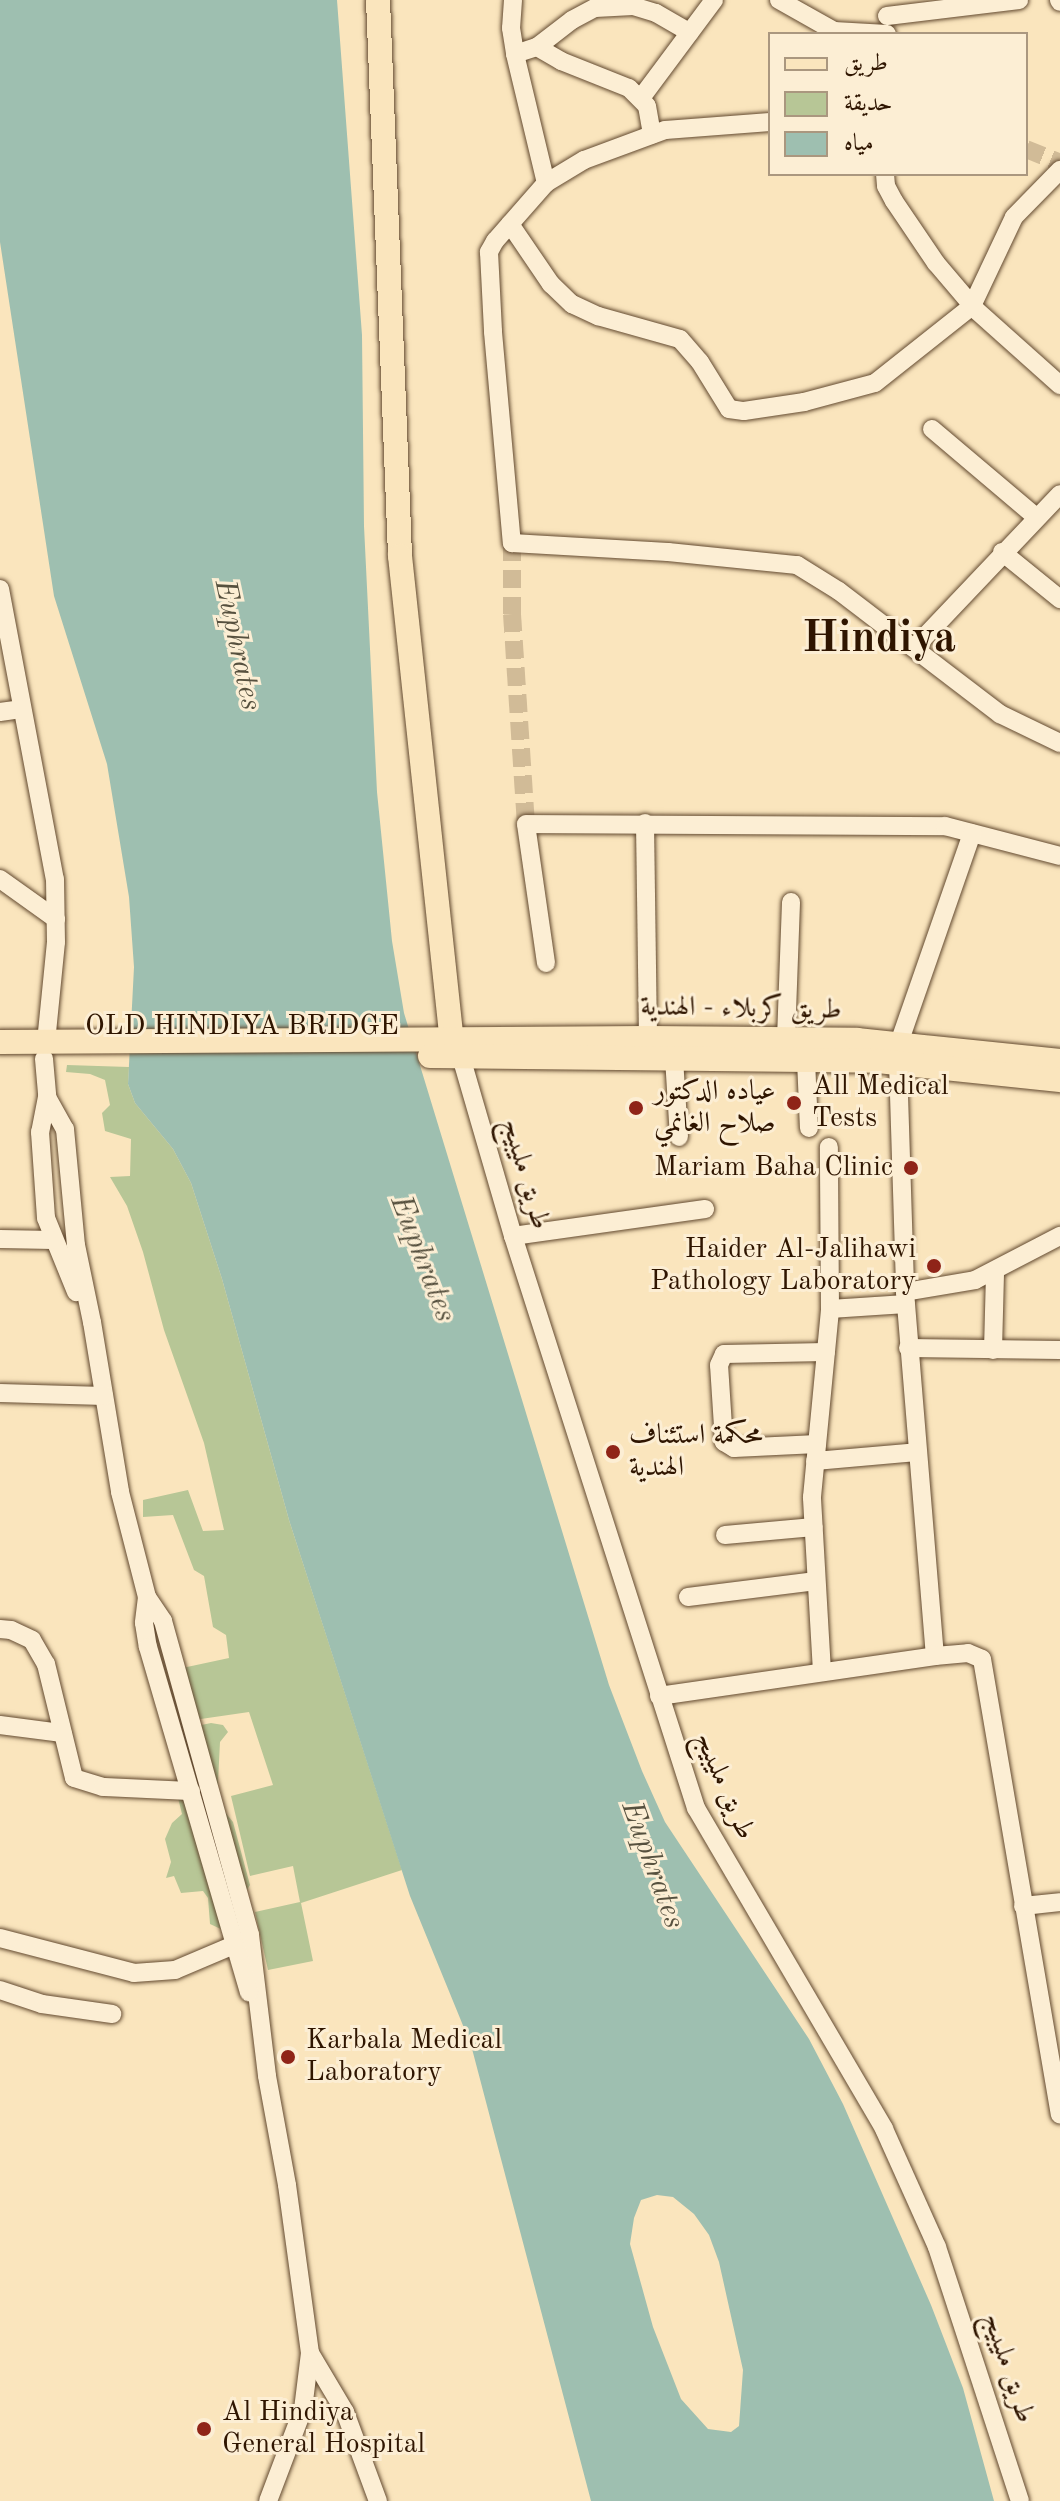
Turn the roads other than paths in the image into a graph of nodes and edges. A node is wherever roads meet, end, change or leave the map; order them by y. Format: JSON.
{"nodes":[{"id":1,"x":378,"y":0,"type":"edge"},
{"id":2,"x":513,"y":0,"type":"edge"},
{"id":3,"x":714,"y":0,"type":"edge"},
{"id":4,"x":779,"y":0,"type":"edge"},
{"id":5,"x":1019,"y":0,"type":"edge"},
{"id":6,"x":888,"y":21,"type":"edge"},
{"id":7,"x":690,"y":33,"type":"junction"},
{"id":8,"x":537,"y":47,"type":"junction"},
{"id":9,"x":515,"y":54,"type":"junction"},
{"id":10,"x":641,"y":98,"type":"junction"},
{"id":11,"x":768,"y":122,"type":"edge"},
{"id":12,"x":652,"y":135,"type":"junction"},
{"id":13,"x":1060,"y":170,"type":"edge"},
{"id":14,"x":885,"y":176,"type":"edge"},
{"id":15,"x":546,"y":183,"type":"junction"},
{"id":16,"x":510,"y":224,"type":"junction"},
{"id":17,"x":972,"y":306,"type":"junction"},
{"id":18,"x":1060,"y":385,"type":"edge"},
{"id":19,"x":932,"y":429,"type":"dead end"},
{"id":20,"x":1060,"y":494,"type":"edge"},
{"id":21,"x":1036,"y":517,"type":"junction"},
{"id":22,"x":1002,"y":552,"type":"junction"},
{"id":23,"x":0,"y":589,"type":"edge"},
{"id":24,"x":1060,"y":599,"type":"edge"},
{"id":25,"x":914,"y":648,"type":"junction"},
{"id":26,"x":21,"y":709,"type":"junction"},
{"id":27,"x":0,"y":712,"type":"edge"},
{"id":28,"x":1060,"y":743,"type":"edge"},
{"id":29,"x":645,"y":823,"type":"junction"},
{"id":30,"x":972,"y":833,"type":"junction"},
{"id":31,"x":1060,"y":856,"type":"edge"},
{"id":32,"x":0,"y":879,"type":"edge"},
{"id":33,"x":791,"y":902,"type":"dead end"},
{"id":34,"x":56,"y":919,"type":"junction"},
{"id":35,"x":546,"y":963,"type":"dead end"},
{"id":36,"x":648,"y":1038,"type":"junction"},
{"id":37,"x":786,"y":1039,"type":"junction"},
{"id":38,"x":0,"y":1042,"type":"edge"},
{"id":39,"x":423,"y":1048,"type":"joint"},
{"id":40,"x":456,"y":1049,"type":"junction"},
{"id":41,"x":52,"y":1051,"type":"junction"},
{"id":42,"x":899,"y":1053,"type":"junction"},
{"id":43,"x":0,"y":1058,"type":"edge"},
{"id":44,"x":674,"y":1058,"type":"junction"},
{"id":45,"x":806,"y":1060,"type":"junction"},
{"id":46,"x":1060,"y":1061,"type":"edge"},
{"id":47,"x":1060,"y":1080,"type":"edge"},
{"id":48,"x":47,"y":1097,"type":"junction"},
{"id":49,"x":809,"y":1128,"type":"dead end"},
{"id":50,"x":679,"y":1137,"type":"dead end"},
{"id":51,"x":829,"y":1147,"type":"dead end"},
{"id":52,"x":705,"y":1209,"type":"dead end"},
{"id":53,"x":513,"y":1236,"type":"junction"},
{"id":54,"x":1060,"y":1236,"type":"edge"},
{"id":55,"x":0,"y":1239,"type":"edge"},
{"id":56,"x":53,"y":1240,"type":"junction"},
{"id":57,"x":995,"y":1273,"type":"junction"},
{"id":58,"x":905,"y":1298,"type":"junction"},
{"id":59,"x":830,"y":1309,"type":"junction"},
{"id":60,"x":93,"y":1342,"type":"junction"},
{"id":61,"x":908,"y":1348,"type":"junction"},
{"id":62,"x":993,"y":1350,"type":"junction"},
{"id":63,"x":1060,"y":1350,"type":"edge"},
{"id":64,"x":826,"y":1352,"type":"junction"},
{"id":65,"x":0,"y":1393,"type":"edge"},
{"id":66,"x":104,"y":1396,"type":"junction"},
{"id":67,"x":816,"y":1452,"type":"junction"},
{"id":68,"x":917,"y":1452,"type":"junction"},
{"id":69,"x":814,"y":1527,"type":"junction"},
{"id":70,"x":725,"y":1535,"type":"dead end"},
{"id":71,"x":816,"y":1581,"type":"junction"},
{"id":72,"x":147,"y":1597,"type":"junction"},
{"id":73,"x":688,"y":1597,"type":"dead end"},
{"id":74,"x":0,"y":1629,"type":"edge"},
{"id":75,"x":935,"y":1656,"type":"junction"},
{"id":76,"x":822,"y":1672,"type":"junction"},
{"id":77,"x":659,"y":1696,"type":"junction"},
{"id":78,"x":0,"y":1725,"type":"edge"},
{"id":79,"x":62,"y":1733,"type":"junction"},
{"id":80,"x":191,"y":1791,"type":"junction"},
{"id":81,"x":1060,"y":1902,"type":"edge"},
{"id":82,"x":1023,"y":1906,"type":"junction"},
{"id":83,"x":0,"y":1938,"type":"edge"},
{"id":84,"x":234,"y":1945,"type":"junction"},
{"id":85,"x":0,"y":1990,"type":"edge"},
{"id":86,"x":112,"y":2014,"type":"dead end"},
{"id":87,"x":262,"y":2034,"type":"junction"},
{"id":88,"x":1055,"y":2057,"type":"edge"},
{"id":89,"x":1060,"y":2114,"type":"edge"},
{"id":90,"x":310,"y":2353,"type":"junction"},
{"id":91,"x":268,"y":2501,"type":"edge"},
{"id":92,"x":378,"y":2501,"type":"edge"},
{"id":93,"x":1020,"y":2501,"type":"edge"}],
"edges":[{"from":1,"to":40,"type":"main road"},
{"from":2,"to":9,"type":"street"},
{"from":3,"to":7,"type":"street"},
{"from":4,"to":6,"type":"street"},
{"from":5,"to":6,"type":"street"},
{"from":7,"to":8,"type":"street"},
{"from":7,"to":10,"type":"street"},
{"from":8,"to":9,"type":"street"},
{"from":8,"to":10,"type":"street"},
{"from":9,"to":15,"type":"street"},
{"from":10,"to":12,"type":"street"},
{"from":11,"to":12,"type":"street"},
{"from":12,"to":15,"type":"street"},
{"from":13,"to":17,"type":"street"},
{"from":14,"to":17,"type":"street"},
{"from":15,"to":16,"type":"street"},
{"from":16,"to":17,"type":"street"},
{"from":16,"to":25,"type":"street"},
{"from":17,"to":18,"type":"street"},
{"from":19,"to":21,"type":"street"},
{"from":20,"to":21,"type":"street"},
{"from":21,"to":22,"type":"street"},
{"from":22,"to":24,"type":"street"},
{"from":22,"to":25,"type":"street"},
{"from":23,"to":26,"type":"street"},
{"from":25,"to":28,"type":"street"},
{"from":26,"to":27,"type":"street"},
{"from":26,"to":34,"type":"street"},
{"from":29,"to":30,"type":"street"},
{"from":29,"to":35,"type":"street"},
{"from":29,"to":36,"type":"street"},
{"from":30,"to":31,"type":"street"},
{"from":30,"to":42,"type":"street"},
{"from":32,"to":34,"type":"street"},
{"from":33,"to":37,"type":"street"},
{"from":34,"to":41,"type":"street"},
{"from":36,"to":37,"type":"main road","name":"طريق كربلاء - الهندية"},
{"from":36,"to":40,"type":"main road","name":"طريق كربلاء - الهندية"},
{"from":37,"to":42,"type":"main road","name":"طريق كربلاء - الهندية"},
{"from":38,"to":41,"type":"main road"},
{"from":39,"to":40,"type":"main road","name":"طريق كربلاء - الهندية"},
{"from":39,"to":41,"type":"main road","name":"OLD HINDIYA BRIDGE"},
{"from":40,"to":44,"type":"main road"},
{"from":40,"to":53,"type":"street","name":"طريق مليبيج"},
{"from":41,"to":43,"type":"main road"},
{"from":41,"to":48,"type":"street"},
{"from":42,"to":45,"type":"main road"},
{"from":42,"to":46,"type":"main road","name":"طريق كربلاء - الهندية"},
{"from":42,"to":47,"type":"main road"},
{"from":42,"to":58,"type":"street"},
{"from":44,"to":45,"type":"main road"},
{"from":44,"to":50,"type":"street"},
{"from":45,"to":49,"type":"street"},
{"from":48,"to":56,"type":"street"},
{"from":48,"to":60,"type":"street"},
{"from":51,"to":59,"type":"street"},
{"from":52,"to":53,"type":"street"},
{"from":53,"to":77,"type":"street","name":"طريق مليبيج"},
{"from":54,"to":57,"type":"street"},
{"from":55,"to":56,"type":"street"},
{"from":56,"to":60,"type":"street"},
{"from":57,"to":58,"type":"street"},
{"from":57,"to":62,"type":"street"},
{"from":58,"to":59,"type":"street"},
{"from":58,"to":61,"type":"street"},
{"from":59,"to":64,"type":"street"},
{"from":60,"to":66,"type":"street"},
{"from":61,"to":62,"type":"street"},
{"from":61,"to":68,"type":"street"},
{"from":62,"to":63,"type":"street"},
{"from":64,"to":67,"type":"street"},
{"from":64,"to":67,"type":"street"},
{"from":65,"to":66,"type":"street"},
{"from":66,"to":72,"type":"street"},
{"from":67,"to":68,"type":"street"},
{"from":67,"to":69,"type":"street"},
{"from":68,"to":75,"type":"street"},
{"from":69,"to":70,"type":"street"},
{"from":69,"to":71,"type":"street"},
{"from":71,"to":73,"type":"street"},
{"from":71,"to":76,"type":"street"},
{"from":72,"to":80,"type":"street"},
{"from":72,"to":87,"type":"street"},
{"from":74,"to":79,"type":"street"},
{"from":75,"to":76,"type":"street"},
{"from":75,"to":82,"type":"street"},
{"from":76,"to":77,"type":"street"},
{"from":77,"to":93,"type":"street","name":"طريق مليبيج"},
{"from":78,"to":79,"type":"street"},
{"from":79,"to":80,"type":"street"},
{"from":80,"to":84,"type":"street"},
{"from":81,"to":82,"type":"street"},
{"from":82,"to":88,"type":"street"},
{"from":83,"to":84,"type":"street"},
{"from":84,"to":87,"type":"street"},
{"from":85,"to":86,"type":"street"},
{"from":87,"to":90,"type":"street"},
{"from":88,"to":89,"type":"street"},
{"from":90,"to":91,"type":"street"},
{"from":90,"to":92,"type":"street"}]}
